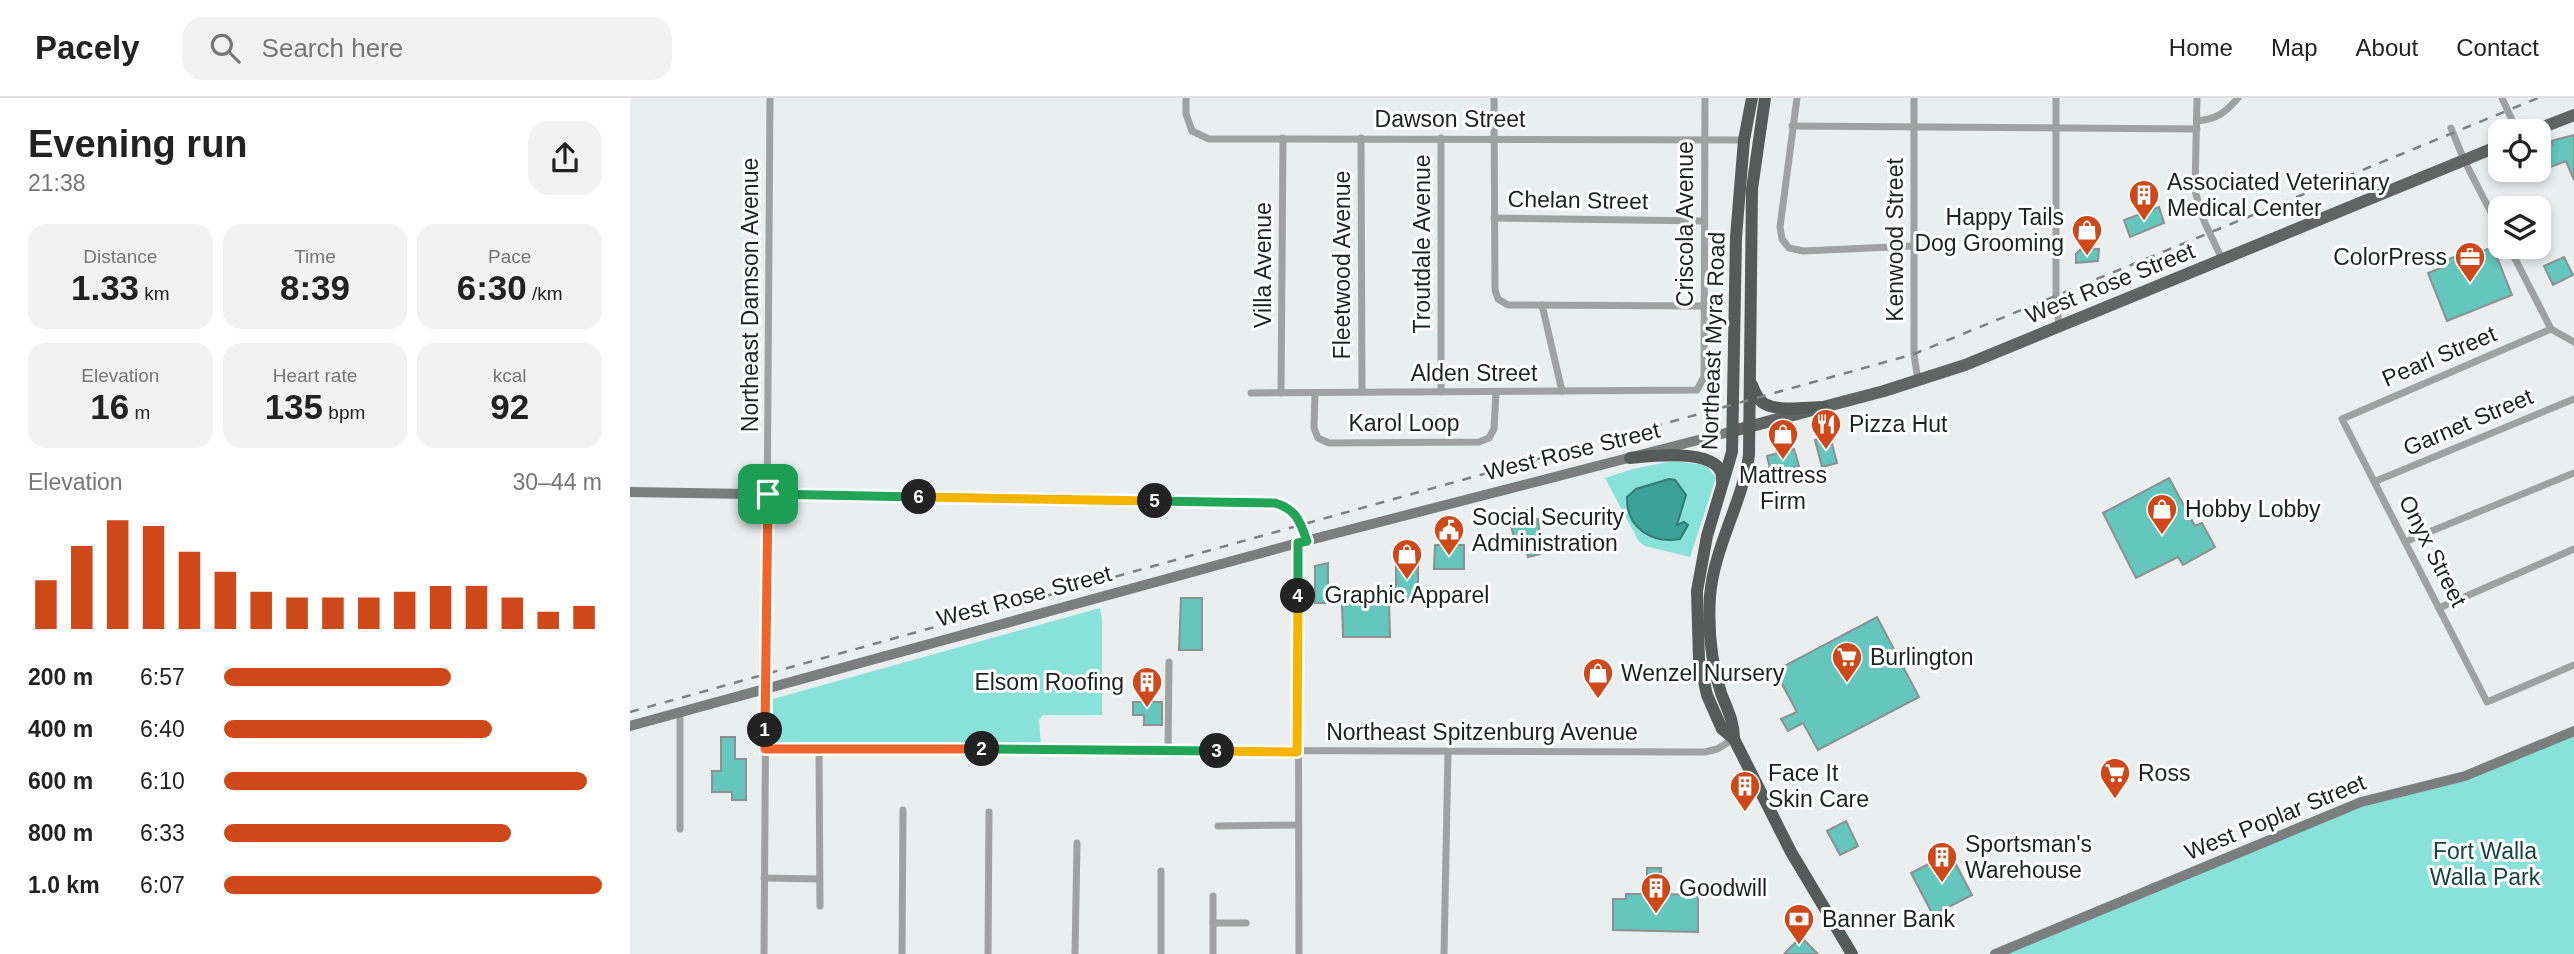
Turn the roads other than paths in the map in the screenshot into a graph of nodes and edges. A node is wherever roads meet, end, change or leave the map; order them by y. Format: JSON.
{"nodes":[{"id":1,"x":770,"y":98,"type":"edge"},
{"id":2,"x":1186,"y":98,"type":"edge"},
{"id":3,"x":1494,"y":98,"type":"edge"},
{"id":4,"x":1705,"y":98,"type":"edge"},
{"id":5,"x":1752,"y":98,"type":"edge"},
{"id":6,"x":1765,"y":98,"type":"edge"},
{"id":7,"x":1797,"y":98,"type":"edge"},
{"id":8,"x":1914,"y":98,"type":"edge"},
{"id":9,"x":2056,"y":98,"type":"edge"},
{"id":10,"x":2197,"y":98,"type":"edge"},
{"id":11,"x":2238,"y":98,"type":"edge"},
{"id":12,"x":2502,"y":98,"type":"edge"},
{"id":13,"x":2574,"y":115,"type":"edge"},
{"id":14,"x":2512,"y":119,"type":"edge"},
{"id":15,"x":2551,"y":124,"type":"edge"},
{"id":16,"x":2197,"y":125,"type":"junction"},
{"id":17,"x":1792,"y":126,"type":"junction"},
{"id":18,"x":1914,"y":126,"type":"junction"},
{"id":19,"x":2056,"y":127,"type":"junction"},
{"id":20,"x":2451,"y":128,"type":"dead end"},
{"id":21,"x":1283,"y":138,"type":"junction"},
{"id":22,"x":1360,"y":138,"type":"junction"},
{"id":23,"x":1441,"y":138,"type":"junction"},
{"id":24,"x":1494,"y":139,"type":"junction"},
{"id":25,"x":1704,"y":140,"type":"junction"},
{"id":26,"x":1744,"y":140,"type":"junction"},
{"id":27,"x":2488,"y":150,"type":"edge"},
{"id":28,"x":2464,"y":160,"type":"junction"},
{"id":29,"x":2488,"y":207,"type":"edge"},
{"id":30,"x":1494,"y":218,"type":"junction"},
{"id":31,"x":1704,"y":220,"type":"junction"},
{"id":32,"x":1914,"y":246,"type":"junction"},
{"id":33,"x":2222,"y":259,"type":"junction"},
{"id":34,"x":2515,"y":259,"type":"edge"},
{"id":35,"x":1542,"y":305,"type":"junction"},
{"id":36,"x":1704,"y":306,"type":"junction"},
{"id":37,"x":2059,"y":327,"type":"junction"},
{"id":38,"x":2551,"y":329,"type":"junction"},
{"id":39,"x":2574,"y":342,"type":"edge"},
{"id":40,"x":1918,"y":381,"type":"junction"},
{"id":41,"x":1751,"y":384,"type":"junction"},
{"id":42,"x":1697,"y":390,"type":"joint"},
{"id":43,"x":1562,"y":391,"type":"junction"},
{"id":44,"x":1441,"y":392,"type":"junction"},
{"id":45,"x":1496,"y":392,"type":"junction"},
{"id":46,"x":1251,"y":393,"type":"dead end"},
{"id":47,"x":1282,"y":393,"type":"junction"},
{"id":48,"x":1315,"y":393,"type":"junction"},
{"id":49,"x":1362,"y":393,"type":"junction"},
{"id":50,"x":2574,"y":399,"type":"edge"},
{"id":51,"x":1824,"y":407,"type":"junction"},
{"id":52,"x":2342,"y":419,"type":"joint"},
{"id":53,"x":1751,"y":427,"type":"junction"},
{"id":54,"x":1733,"y":431,"type":"junction"},
{"id":55,"x":1630,"y":458,"type":"junction"},
{"id":56,"x":2574,"y":473,"type":"edge"},
{"id":57,"x":2376,"y":481,"type":"junction"},
{"id":58,"x":630,"y":492,"type":"edge"},
{"id":59,"x":768,"y":494,"type":"junction"},
{"id":60,"x":1720,"y":498,"type":"junction"},
{"id":61,"x":2407,"y":541,"type":"junction"},
{"id":62,"x":1303,"y":542,"type":"junction"},
{"id":63,"x":2574,"y":549,"type":"edge"},
{"id":64,"x":2439,"y":608,"type":"junction"},
{"id":65,"x":1170,"y":662,"type":"dead end"},
{"id":66,"x":2574,"y":665,"type":"edge"},
{"id":67,"x":765,"y":687,"type":"junction"},
{"id":68,"x":680,"y":712,"type":"junction"},
{"id":69,"x":630,"y":726,"type":"edge"},
{"id":70,"x":2574,"y":731,"type":"edge"},
{"id":71,"x":1734,"y":739,"type":"junction"},
{"id":72,"x":765,"y":749,"type":"junction"},
{"id":73,"x":819,"y":749,"type":"junction"},
{"id":74,"x":1168,"y":750,"type":"junction"},
{"id":75,"x":1447,"y":751,"type":"junction"},
{"id":76,"x":1297,"y":752,"type":"junction"},
{"id":77,"x":903,"y":810,"type":"dead end"},
{"id":78,"x":989,"y":812,"type":"dead end"},
{"id":79,"x":1297,"y":825,"type":"junction"},
{"id":80,"x":1218,"y":826,"type":"dead end"},
{"id":81,"x":680,"y":829,"type":"dead end"},
{"id":82,"x":1077,"y":844,"type":"dead end"},
{"id":83,"x":1161,"y":871,"type":"dead end"},
{"id":84,"x":764,"y":878,"type":"junction"},
{"id":85,"x":819,"y":879,"type":"junction"},
{"id":86,"x":1213,"y":895,"type":"dead end"},
{"id":87,"x":820,"y":906,"type":"dead end"},
{"id":88,"x":1213,"y":923,"type":"junction"},
{"id":89,"x":1246,"y":923,"type":"dead end"},
{"id":90,"x":1839,"y":930,"type":"junction"},
{"id":91,"x":764,"y":954,"type":"edge"},
{"id":92,"x":902,"y":954,"type":"edge"},
{"id":93,"x":988,"y":954,"type":"edge"},
{"id":94,"x":1075,"y":954,"type":"edge"},
{"id":95,"x":1161,"y":954,"type":"edge"},
{"id":96,"x":1213,"y":954,"type":"edge"},
{"id":97,"x":1299,"y":954,"type":"edge"},
{"id":98,"x":1444,"y":954,"type":"edge"},
{"id":99,"x":1842,"y":954,"type":"edge"},
{"id":100,"x":1852,"y":954,"type":"edge"},
{"id":101,"x":1995,"y":954,"type":"edge"}],
"edges":[{"from":1,"to":59,"type":"street","name":"Northeast Damson Avenue"},
{"from":2,"to":21,"type":"street","name":"Dawson Street"},
{"from":3,"to":24,"type":"street"},
{"from":4,"to":25,"type":"street","name":"Criscola Avenue"},
{"from":5,"to":26,"type":"highway","name":"Northeast Myra Road"},
{"from":6,"to":41,"type":"highway","name":"Northeast Myra Road"},
{"from":7,"to":17,"type":"street"},
{"from":8,"to":18,"type":"street","name":"Kenwood Street"},
{"from":9,"to":19,"type":"street"},
{"from":10,"to":16,"type":"street"},
{"from":11,"to":16,"type":"street"},
{"from":12,"to":14,"type":"street"},
{"from":13,"to":15,"type":"main road"},
{"from":16,"to":19,"type":"street"},
{"from":16,"to":33,"type":"street"},
{"from":17,"to":18,"type":"street"},
{"from":17,"to":32,"type":"street"},
{"from":18,"to":19,"type":"street"},
{"from":18,"to":32,"type":"street","name":"Kenwood Street"},
{"from":19,"to":37,"type":"street"},
{"from":20,"to":28,"type":"street"},
{"from":21,"to":22,"type":"street","name":"Dawson Street"},
{"from":21,"to":47,"type":"street","name":"Villa Avenue"},
{"from":22,"to":23,"type":"street","name":"Dawson Street"},
{"from":22,"to":49,"type":"street","name":"Fleetwood Avenue"},
{"from":23,"to":24,"type":"street","name":"Dawson Street"},
{"from":23,"to":44,"type":"street","name":"Troutdale Avenue"},
{"from":24,"to":25,"type":"street","name":"Dawson Street"},
{"from":24,"to":30,"type":"street"},
{"from":25,"to":26,"type":"street","name":"Dawson Street"},
{"from":25,"to":31,"type":"street","name":"Criscola Avenue"},
{"from":26,"to":54,"type":"highway","name":"Northeast Myra Road"},
{"from":27,"to":28,"type":"main road","name":"West Rose Street"},
{"from":28,"to":29,"type":"street"},
{"from":28,"to":33,"type":"main road","name":"West Rose Street"},
{"from":30,"to":31,"type":"street","name":"Chelan Street"},
{"from":30,"to":35,"type":"street"},
{"from":31,"to":36,"type":"street","name":"Criscola Avenue"},
{"from":32,"to":40,"type":"street","name":"Kenwood Street"},
{"from":33,"to":37,"type":"main road","name":"West Rose Street"},
{"from":34,"to":38,"type":"street"},
{"from":35,"to":36,"type":"street"},
{"from":35,"to":43,"type":"street"},
{"from":36,"to":42,"type":"street","name":"Criscola Avenue"},
{"from":37,"to":40,"type":"main road","name":"West Rose Street"},
{"from":38,"to":39,"type":"street"},
{"from":38,"to":52,"type":"street","name":"Pearl Street"},
{"from":40,"to":51,"type":"main road","name":"West Rose Street"},
{"from":41,"to":51,"type":"highway"},
{"from":41,"to":53,"type":"highway","name":"Northeast Myra Road"},
{"from":42,"to":43,"type":"street","name":"Alden Street"},
{"from":43,"to":45,"type":"street","name":"Alden Street"},
{"from":44,"to":45,"type":"street","name":"Alden Street"},
{"from":44,"to":49,"type":"street","name":"Alden Street"},
{"from":45,"to":48,"type":"street","name":"Karol Loop"},
{"from":46,"to":47,"type":"street","name":"Alden Street"},
{"from":47,"to":48,"type":"street","name":"Alden Street"},
{"from":48,"to":49,"type":"street","name":"Alden Street"},
{"from":50,"to":57,"type":"street","name":"Garnet Street"},
{"from":51,"to":53,"type":"main road","name":"West Rose Street"},
{"from":52,"to":57,"type":"street","name":"Onyx Street"},
{"from":53,"to":54,"type":"main road","name":"West Rose Street"},
{"from":53,"to":71,"type":"highway","name":"Northeast Myra Road"},
{"from":54,"to":55,"type":"main road","name":"West Rose Street"},
{"from":54,"to":60,"type":"highway","name":"Northeast Myra Road"},
{"from":55,"to":60,"type":"highway"},
{"from":55,"to":62,"type":"main road","name":"West Rose Street"},
{"from":56,"to":61,"type":"street"},
{"from":57,"to":61,"type":"street","name":"Onyx Street"},
{"from":58,"to":59,"type":"main road"},
{"from":59,"to":62,"type":"main road"},
{"from":59,"to":67,"type":"street","name":"Northeast Damson Avenue"},
{"from":60,"to":71,"type":"highway","name":"Northeast Myra Road"},
{"from":61,"to":64,"type":"street","name":"Onyx Street"},
{"from":62,"to":67,"type":"main road","name":"West Rose Street"},
{"from":62,"to":76,"type":"street"},
{"from":63,"to":64,"type":"street"},
{"from":64,"to":66,"type":"street","name":"Onyx Street"},
{"from":65,"to":74,"type":"street"},
{"from":67,"to":68,"type":"main road","name":"West Rose Street"},
{"from":67,"to":72,"type":"street","name":"Northeast Damson Avenue"},
{"from":68,"to":69,"type":"main road","name":"West Rose Street"},
{"from":68,"to":81,"type":"street"},
{"from":70,"to":101,"type":"main road","name":"West Poplar Street"},
{"from":71,"to":75,"type":"street","name":"Northeast Spitzenburg Avenue"},
{"from":71,"to":90,"type":"highway","name":"Northeast Myra Road"},
{"from":72,"to":73,"type":"street","name":"Northeast Spitzenburg Avenue"},
{"from":72,"to":84,"type":"street","name":"Northeast Damson Avenue"},
{"from":73,"to":74,"type":"street","name":"Northeast Spitzenburg Avenue"},
{"from":73,"to":85,"type":"street"},
{"from":74,"to":76,"type":"street","name":"Northeast Spitzenburg Avenue"},
{"from":75,"to":76,"type":"street","name":"Northeast Spitzenburg Avenue"},
{"from":75,"to":98,"type":"street"},
{"from":76,"to":79,"type":"street"},
{"from":77,"to":92,"type":"street"},
{"from":78,"to":93,"type":"street"},
{"from":79,"to":80,"type":"street"},
{"from":79,"to":97,"type":"street"},
{"from":82,"to":94,"type":"street"},
{"from":83,"to":95,"type":"street"},
{"from":84,"to":85,"type":"street"},
{"from":84,"to":91,"type":"street","name":"Northeast Damson Avenue"},
{"from":85,"to":87,"type":"street"},
{"from":86,"to":88,"type":"street"},
{"from":88,"to":89,"type":"street"},
{"from":88,"to":96,"type":"street"},
{"from":90,"to":99,"type":"highway"},
{"from":90,"to":100,"type":"highway","name":"Northeast Myra Road"}]}
